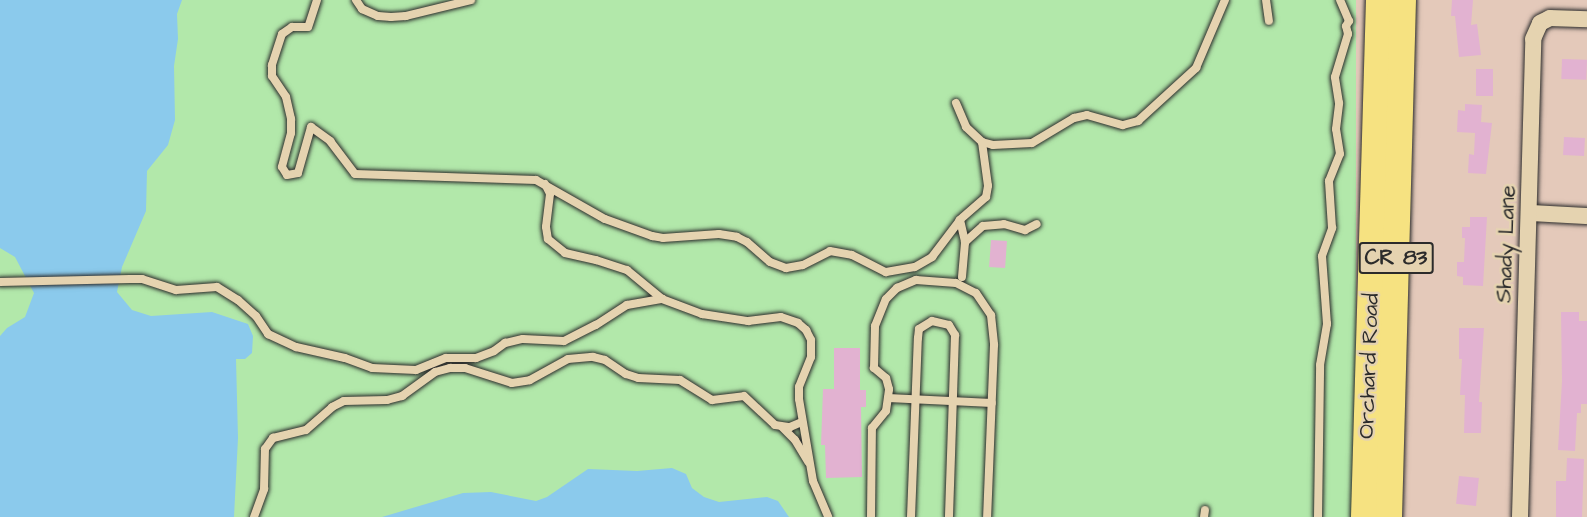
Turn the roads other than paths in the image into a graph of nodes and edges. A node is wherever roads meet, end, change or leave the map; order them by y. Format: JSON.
{"nodes":[{"id":1,"x":317,"y":0,"type":"edge"},
{"id":2,"x":356,"y":0,"type":"edge"},
{"id":3,"x":471,"y":0,"type":"edge"},
{"id":4,"x":1225,"y":0,"type":"edge"},
{"id":5,"x":1266,"y":0,"type":"edge"},
{"id":6,"x":1340,"y":0,"type":"edge"},
{"id":7,"x":1379,"y":0,"type":"edge"},
{"id":8,"x":1403,"y":0,"type":"edge"},
{"id":9,"x":1587,"y":19,"type":"edge"},
{"id":10,"x":1269,"y":21,"type":"dead end"},
{"id":11,"x":956,"y":103,"type":"dead end"},
{"id":12,"x":982,"y":142,"type":"junction"},
{"id":13,"x":545,"y":183,"type":"junction"},
{"id":14,"x":1530,"y":213,"type":"junction"},
{"id":15,"x":1587,"y":216,"type":"edge"},
{"id":16,"x":960,"y":220,"type":"junction"},
{"id":17,"x":1037,"y":224,"type":"dead end"},
{"id":18,"x":965,"y":242,"type":"junction"},
{"id":19,"x":962,"y":277,"type":"dead end"},
{"id":20,"x":0,"y":282,"type":"edge"},
{"id":21,"x":662,"y":299,"type":"junction"},
{"id":22,"x":888,"y":398,"type":"junction"},
{"id":23,"x":917,"y":399,"type":"junction"},
{"id":24,"x":953,"y":401,"type":"junction"},
{"id":25,"x":992,"y":403,"type":"junction"},
{"id":26,"x":802,"y":422,"type":"junction"},
{"id":27,"x":776,"y":425,"type":"junction"},
{"id":28,"x":813,"y":481,"type":"junction"},
{"id":29,"x":254,"y":517,"type":"edge"},
{"id":30,"x":828,"y":517,"type":"edge"},
{"id":31,"x":871,"y":517,"type":"edge"},
{"id":32,"x":911,"y":517,"type":"edge"},
{"id":33,"x":949,"y":517,"type":"edge"},
{"id":34,"x":987,"y":517,"type":"edge"},
{"id":35,"x":1318,"y":517,"type":"edge"},
{"id":36,"x":1364,"y":517,"type":"edge"},
{"id":37,"x":1389,"y":517,"type":"edge"},
{"id":38,"x":1520,"y":517,"type":"edge"}],
"edges":[{"from":1,"to":13,"type":"lane"},
{"from":2,"to":3,"type":"lane"},
{"from":4,"to":12,"type":"lane"},
{"from":5,"to":10,"type":"lane"},
{"from":6,"to":35,"type":"lane"},
{"from":7,"to":36,"type":"main road","name":"Orchard Road","number":"CR 83"},
{"from":8,"to":37,"type":"main road","name":"Orchard Road","number":"CR 83"},
{"from":9,"to":14,"type":"street","name":"Shady Lane"},
{"from":11,"to":12,"type":"lane"},
{"from":12,"to":16,"type":"lane"},
{"from":13,"to":16,"type":"lane"},
{"from":13,"to":21,"type":"lane"},
{"from":14,"to":15,"type":"street"},
{"from":14,"to":38,"type":"street","name":"Shady Lane"},
{"from":16,"to":18,"type":"lane"},
{"from":17,"to":18,"type":"lane"},
{"from":18,"to":19,"type":"lane"},
{"from":20,"to":21,"type":"lane"},
{"from":21,"to":26,"type":"lane"},
{"from":22,"to":23,"type":"lane"},
{"from":22,"to":25,"type":"lane"},
{"from":22,"to":31,"type":"lane"},
{"from":23,"to":24,"type":"lane"},
{"from":23,"to":24,"type":"lane"},
{"from":23,"to":32,"type":"lane"},
{"from":24,"to":25,"type":"lane"},
{"from":24,"to":33,"type":"lane"},
{"from":25,"to":34,"type":"lane"},
{"from":26,"to":27,"type":"lane"},
{"from":26,"to":28,"type":"lane"},
{"from":27,"to":28,"type":"lane"},
{"from":27,"to":29,"type":"lane"},
{"from":28,"to":30,"type":"lane"}]}
